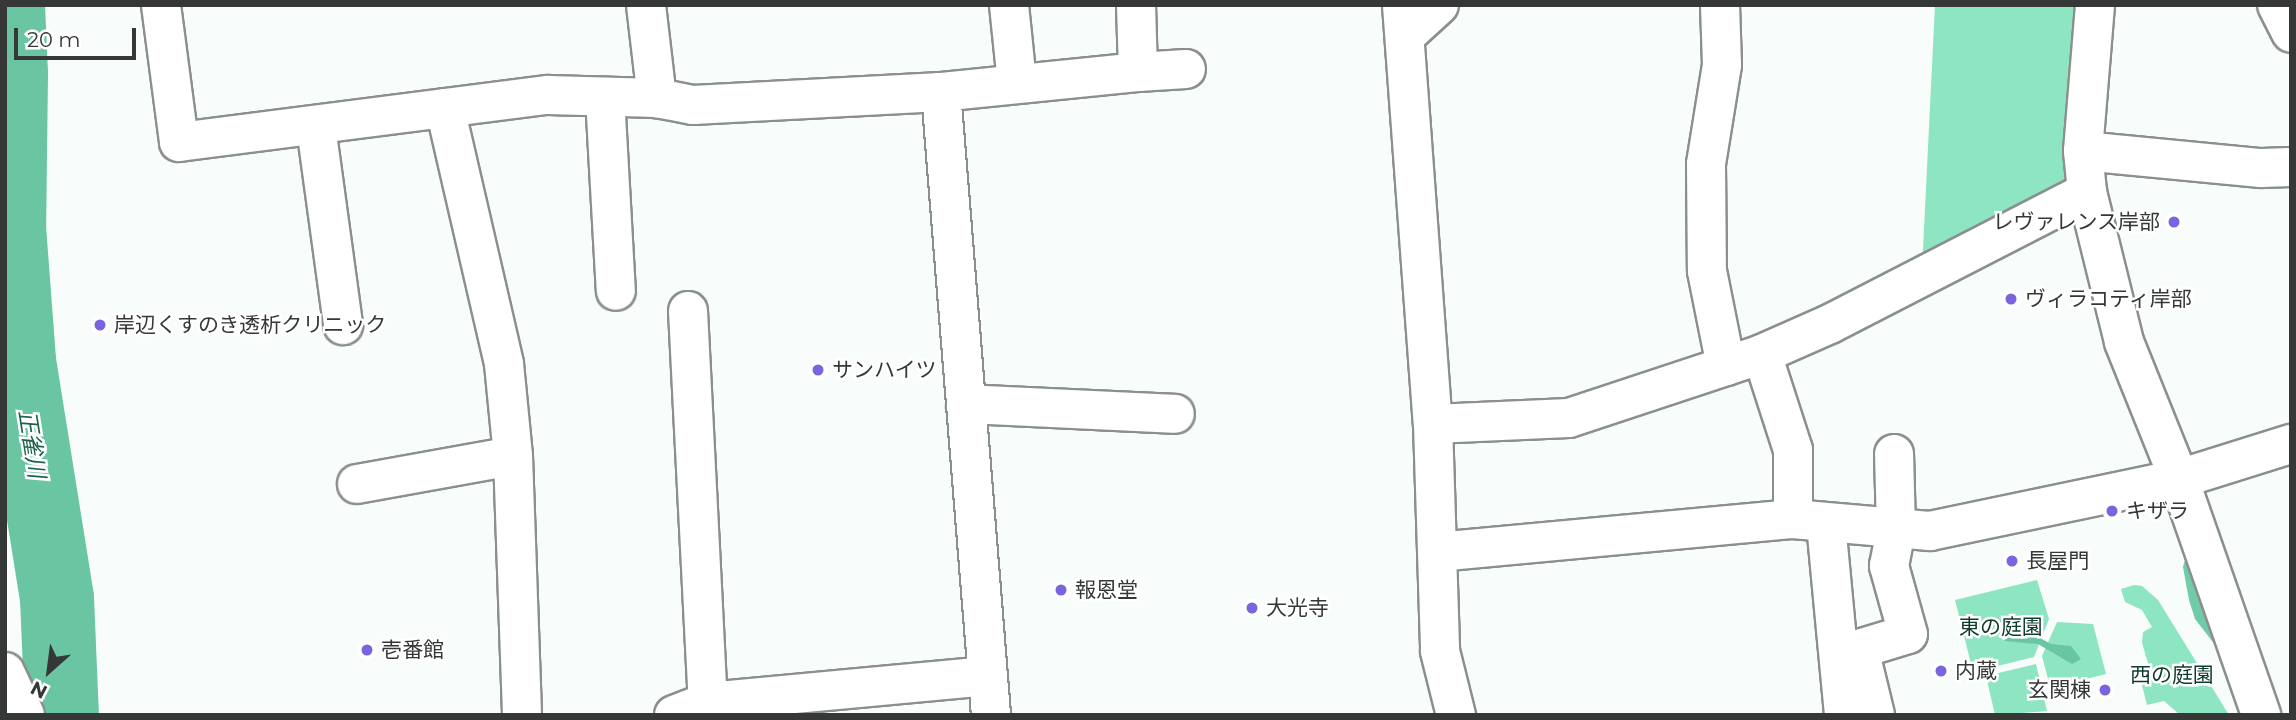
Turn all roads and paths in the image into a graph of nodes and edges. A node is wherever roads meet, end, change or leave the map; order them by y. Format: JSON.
{"nodes":[{"id":1,"x":162,"y":5,"type":"edge"},
{"id":2,"x":646,"y":5,"type":"edge"},
{"id":3,"x":1009,"y":5,"type":"edge"},
{"id":4,"x":1136,"y":5,"type":"edge"},
{"id":5,"x":1439,"y":5,"type":"edge"},
{"id":6,"x":1720,"y":5,"type":"edge"},
{"id":7,"x":2095,"y":5,"type":"edge"},
{"id":8,"x":2277,"y":5,"type":"edge"},
{"id":9,"x":1403,"y":21,"type":"edge"},
{"id":10,"x":2291,"y":33,"type":"edge"},
{"id":11,"x":1186,"y":69,"type":"dead end"},
{"id":12,"x":1138,"y":72,"type":"junction"},
{"id":13,"x":1017,"y":82,"type":"junction"},
{"id":14,"x":941,"y":92,"type":"junction"},
{"id":15,"x":605,"y":97,"type":"junction"},
{"id":16,"x":657,"y":98,"type":"junction"},
{"id":17,"x":445,"y":108,"type":"junction"},
{"id":18,"x":316,"y":127,"type":"junction"},
{"id":19,"x":2083,"y":152,"type":"junction"},
{"id":20,"x":2291,"y":167,"type":"edge"},
{"id":21,"x":2087,"y":192,"type":"junction"},
{"id":22,"x":616,"y":291,"type":"dead end"},
{"id":23,"x":688,"y":311,"type":"dead end"},
{"id":24,"x":343,"y":325,"type":"dead end"},
{"id":25,"x":1762,"y":354,"type":"junction"},
{"id":26,"x":1726,"y":366,"type":"junction"},
{"id":27,"x":966,"y":404,"type":"junction"},
{"id":28,"x":1175,"y":414,"type":"dead end"},
{"id":29,"x":1433,"y":424,"type":"junction"},
{"id":30,"x":2291,"y":444,"type":"edge"},
{"id":31,"x":1894,"y":454,"type":"dead end"},
{"id":32,"x":513,"y":456,"type":"junction"},
{"id":33,"x":2179,"y":480,"type":"junction"},
{"id":34,"x":357,"y":484,"type":"dead end"},
{"id":35,"x":1810,"y":522,"type":"junction"},
{"id":36,"x":1896,"y":529,"type":"junction"},
{"id":37,"x":1437,"y":552,"type":"junction"},
{"id":38,"x":5,"y":672,"type":"edge"},
{"id":39,"x":988,"y":676,"type":"junction"},
{"id":40,"x":691,"y":709,"type":"edge"},
{"id":41,"x":25,"y":715,"type":"edge"},
{"id":42,"x":522,"y":715,"type":"edge"},
{"id":43,"x":991,"y":715,"type":"edge"},
{"id":44,"x":1456,"y":715,"type":"edge"},
{"id":45,"x":1843,"y":715,"type":"edge"},
{"id":46,"x":1875,"y":715,"type":"edge"},
{"id":47,"x":2261,"y":715,"type":"edge"}],
"edges":[{"from":1,"to":18,"type":"street"},
{"from":2,"to":16,"type":"street"},
{"from":3,"to":13,"type":"street"},
{"from":4,"to":12,"type":"street"},
{"from":5,"to":9,"type":"street"},
{"from":6,"to":26,"type":"street"},
{"from":7,"to":19,"type":"street"},
{"from":8,"to":10,"type":"street"},
{"from":9,"to":29,"type":"street"},
{"from":11,"to":12,"type":"street"},
{"from":12,"to":13,"type":"street"},
{"from":13,"to":14,"type":"street"},
{"from":14,"to":16,"type":"street"},
{"from":14,"to":27,"type":"street"},
{"from":15,"to":16,"type":"street"},
{"from":15,"to":17,"type":"street"},
{"from":15,"to":22,"type":"street"},
{"from":17,"to":18,"type":"street"},
{"from":17,"to":32,"type":"street"},
{"from":18,"to":24,"type":"street"},
{"from":19,"to":20,"type":"street"},
{"from":19,"to":21,"type":"street"},
{"from":21,"to":25,"type":"street"},
{"from":21,"to":33,"type":"street"},
{"from":23,"to":40,"type":"street"},
{"from":25,"to":26,"type":"street"},
{"from":25,"to":35,"type":"street"},
{"from":26,"to":29,"type":"street"},
{"from":27,"to":28,"type":"street"},
{"from":27,"to":39,"type":"street"},
{"from":29,"to":37,"type":"street"},
{"from":30,"to":33,"type":"street"},
{"from":31,"to":36,"type":"street"},
{"from":32,"to":34,"type":"street"},
{"from":32,"to":42,"type":"street"},
{"from":33,"to":36,"type":"street"},
{"from":33,"to":47,"type":"street"},
{"from":35,"to":36,"type":"street"},
{"from":35,"to":37,"type":"street"},
{"from":35,"to":45,"type":"street"},
{"from":36,"to":46,"type":"street"},
{"from":37,"to":44,"type":"street"},
{"from":38,"to":41,"type":"street"},
{"from":39,"to":40,"type":"street"},
{"from":39,"to":43,"type":"street"}]}
